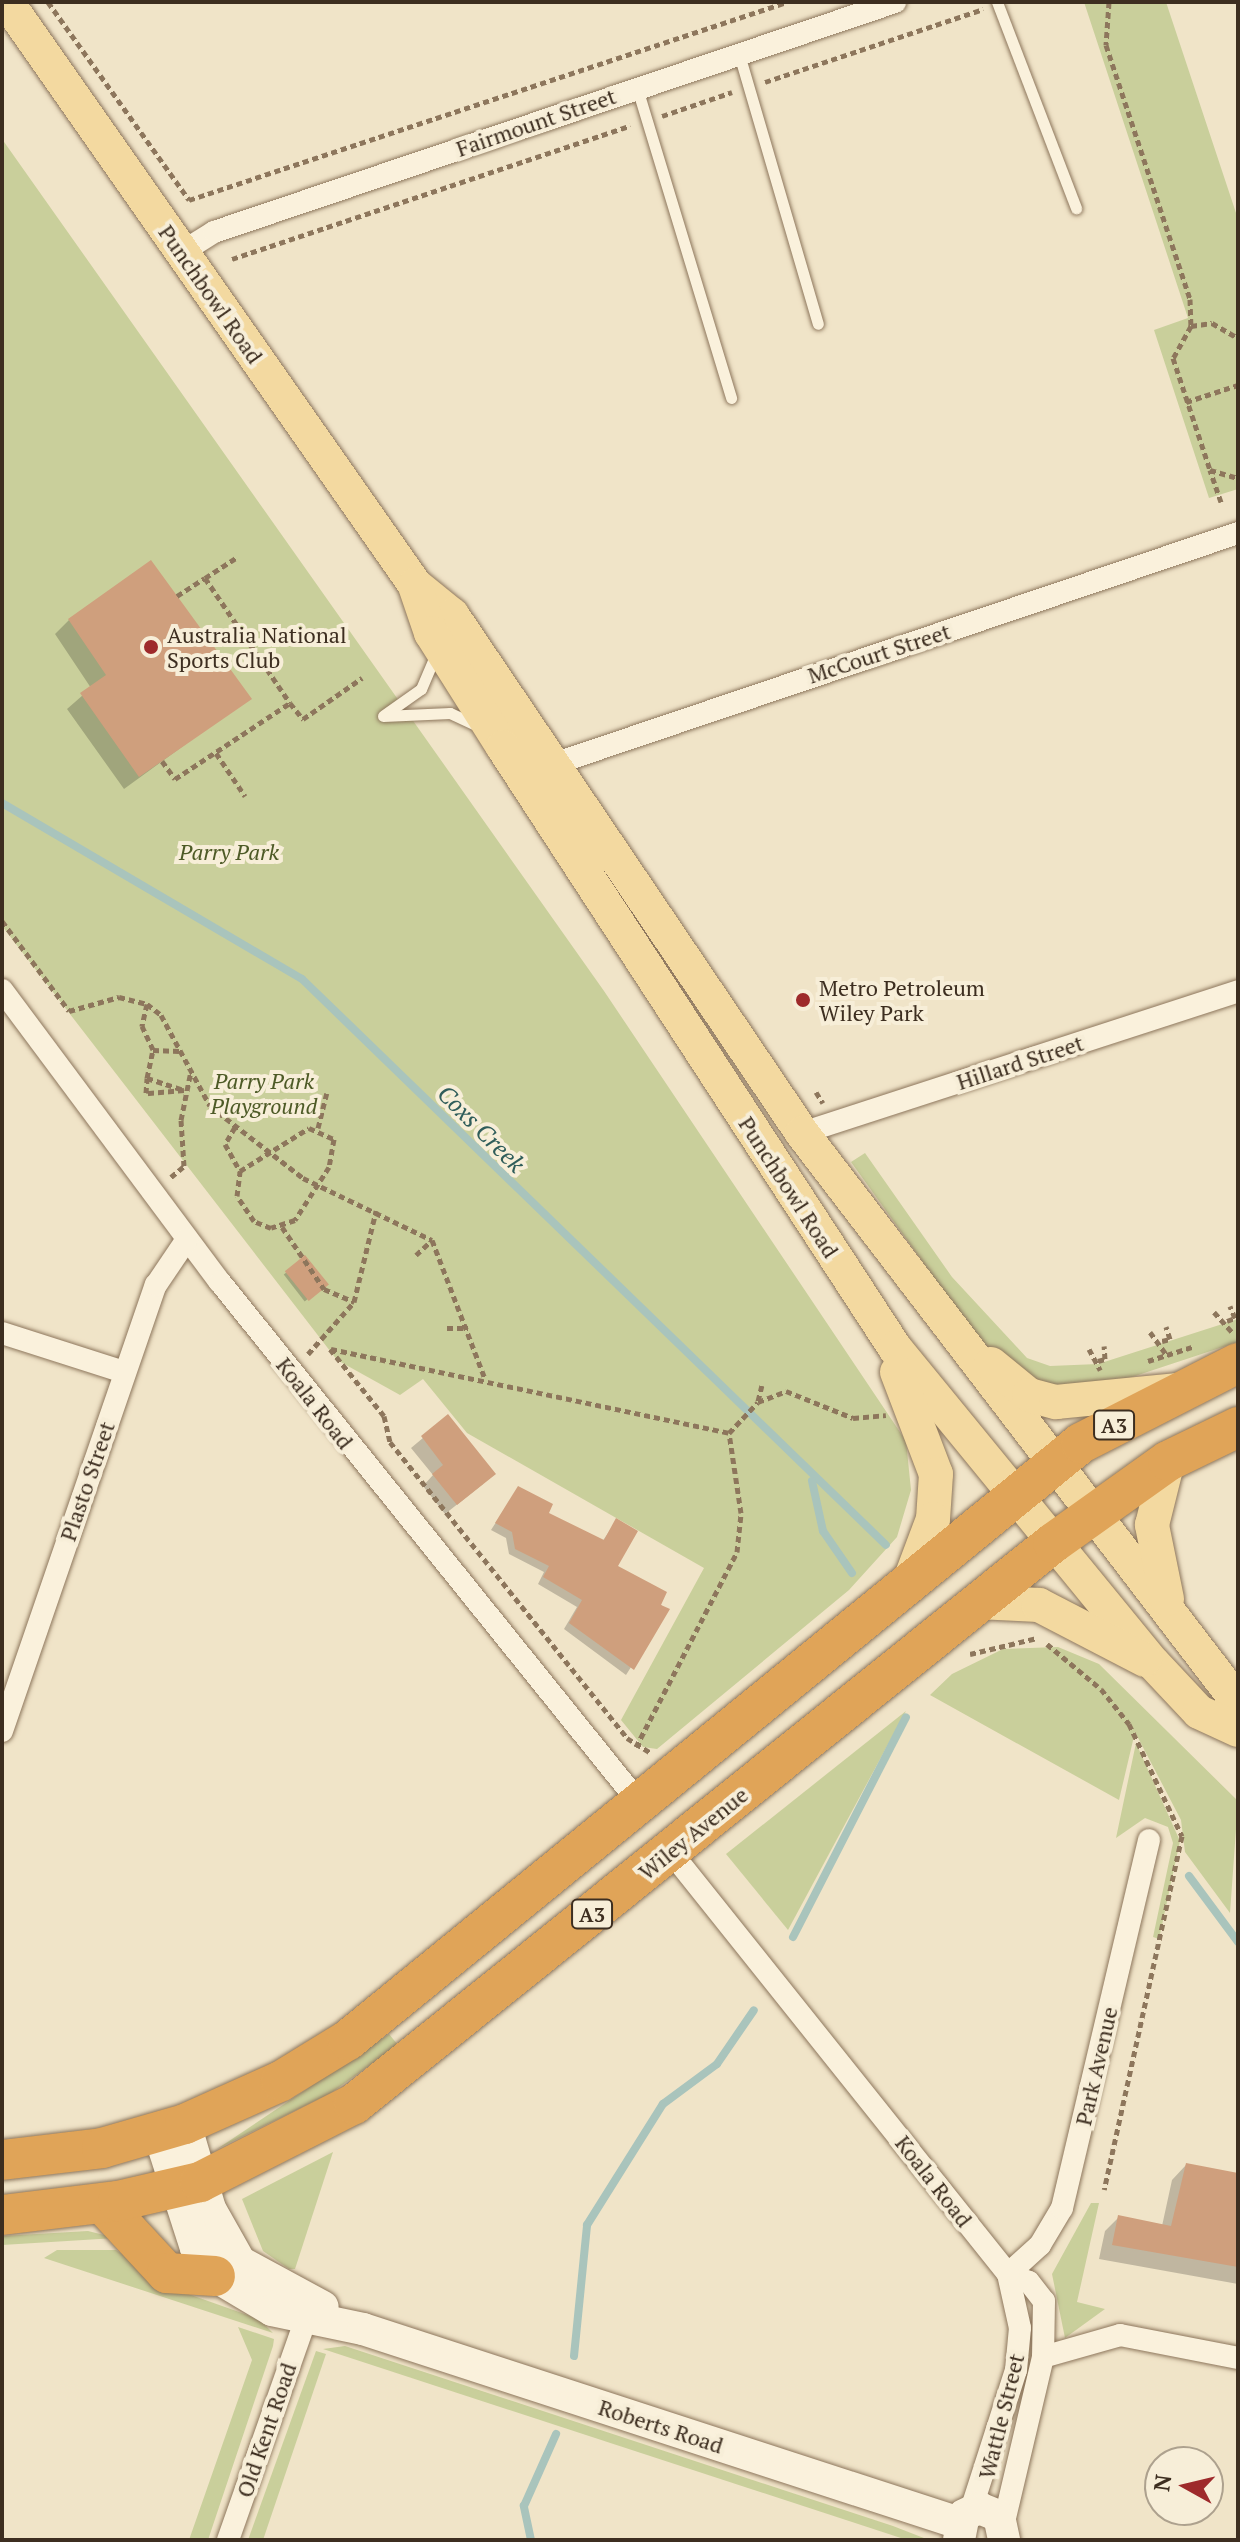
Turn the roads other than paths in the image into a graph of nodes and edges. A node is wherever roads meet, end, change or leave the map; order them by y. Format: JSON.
{"nodes":[{"id":1,"x":7,"y":2,"type":"edge"},
{"id":2,"x":895,"y":2,"type":"edge"},
{"id":3,"x":998,"y":3,"type":"edge"},
{"id":4,"x":739,"y":53,"type":"junction"},
{"id":5,"x":637,"y":87,"type":"junction"},
{"id":6,"x":1076,"y":208,"type":"dead end"},
{"id":7,"x":182,"y":252,"type":"junction"},
{"id":8,"x":818,"y":324,"type":"dead end"},
{"id":9,"x":731,"y":398,"type":"dead end"},
{"id":10,"x":1238,"y":533,"type":"edge"},
{"id":11,"x":415,"y":585,"type":"junction"},
{"id":12,"x":431,"y":633,"type":"junction"},
{"id":13,"x":503,"y":747,"type":"junction"},
{"id":14,"x":535,"y":771,"type":"junction"},
{"id":15,"x":2,"y":990,"type":"edge"},
{"id":16,"x":1238,"y":991,"type":"edge"},
{"id":17,"x":818,"y":1128,"type":"junction"},
{"id":18,"x":187,"y":1239,"type":"junction"},
{"id":19,"x":937,"y":1318,"type":"junction"},
{"id":20,"x":2,"y":1333,"type":"edge"},
{"id":21,"x":1227,"y":1342,"type":"edge"},
{"id":22,"x":895,"y":1348,"type":"junction"},
{"id":23,"x":124,"y":1372,"type":"junction"},
{"id":24,"x":1173,"y":1373,"type":"junction"},
{"id":25,"x":1238,"y":1427,"type":"edge"},
{"id":26,"x":1168,"y":1461,"type":"junction"},
{"id":27,"x":1053,"y":1467,"type":"junction"},
{"id":28,"x":1015,"y":1498,"type":"junction"},
{"id":29,"x":1091,"y":1516,"type":"junction"},
{"id":30,"x":1053,"y":1543,"type":"junction"},
{"id":31,"x":912,"y":1575,"type":"junction"},
{"id":32,"x":978,"y":1602,"type":"junction"},
{"id":33,"x":1172,"y":1614,"type":"junction"},
{"id":34,"x":1153,"y":1663,"type":"junction"},
{"id":35,"x":1238,"y":1702,"type":"edge"},
{"id":36,"x":1238,"y":1730,"type":"edge"},
{"id":37,"x":2,"y":1731,"type":"edge"},
{"id":38,"x":641,"y":1805,"type":"junction"},
{"id":39,"x":1149,"y":1840,"type":"dead end"},
{"id":40,"x":670,"y":1851,"type":"junction"},
{"id":41,"x":172,"y":2128,"type":"junction"},
{"id":42,"x":2,"y":2160,"type":"edge"},
{"id":43,"x":187,"y":2185,"type":"junction"},
{"id":44,"x":103,"y":2204,"type":"junction"},
{"id":45,"x":2,"y":2215,"type":"edge"},
{"id":46,"x":1008,"y":2274,"type":"junction"},
{"id":47,"x":215,"y":2276,"type":"junction"},
{"id":48,"x":305,"y":2321,"type":"junction"},
{"id":49,"x":363,"y":2329,"type":"junction"},
{"id":50,"x":1043,"y":2357,"type":"junction"},
{"id":51,"x":1238,"y":2358,"type":"edge"},
{"id":52,"x":963,"y":2524,"type":"edge"},
{"id":53,"x":1004,"y":2531,"type":"edge"},
{"id":54,"x":228,"y":2540,"type":"edge"}],
"edges":[{"from":1,"to":7,"type":"main road","name":"Punchbowl Road"},
{"from":2,"to":4,"type":"street","name":"Fairmount Street"},
{"from":3,"to":6,"type":"lane"},
{"from":4,"to":5,"type":"street","name":"Fairmount Street"},
{"from":4,"to":8,"type":"lane"},
{"from":5,"to":7,"type":"street","name":"Fairmount Street"},
{"from":5,"to":9,"type":"lane"},
{"from":7,"to":11,"type":"main road","name":"Punchbowl Road"},
{"from":10,"to":14,"type":"street","name":"McCourt Street"},
{"from":11,"to":12,"type":"main road","name":"Punchbowl Road"},
{"from":11,"to":14,"type":"main road","name":"Punchbowl Road"},
{"from":12,"to":13,"type":"main road","name":"Punchbowl Road"},
{"from":12,"to":13,"type":"lane"},
{"from":13,"to":14,"type":"main road","name":"Punchbowl Road"},
{"from":14,"to":17,"type":"main road","name":"Punchbowl Road"},
{"from":14,"to":22,"type":"main road","name":"Punchbowl Road"},
{"from":15,"to":18,"type":"street","name":"Koala Road"},
{"from":16,"to":17,"type":"street","name":"Hillard Street"},
{"from":17,"to":19,"type":"main road","name":"Punchbowl Road"},
{"from":18,"to":23,"type":"street","name":"Plasto Street"},
{"from":18,"to":38,"type":"street","name":"Koala Road"},
{"from":19,"to":24,"type":"main road"},
{"from":19,"to":27,"type":"main road","name":"Punchbowl Road"},
{"from":20,"to":23,"type":"street"},
{"from":21,"to":24,"type":"highway","number":"A3"},
{"from":22,"to":28,"type":"main road","name":"Punchbowl Road"},
{"from":22,"to":31,"type":"main road"},
{"from":23,"to":37,"type":"street","name":"Plasto Street"},
{"from":24,"to":27,"type":"highway","number":"A3"},
{"from":25,"to":26,"type":"highway","number":"A3"},
{"from":26,"to":29,"type":"highway","number":"A3"},
{"from":26,"to":33,"type":"main road"},
{"from":27,"to":28,"type":"highway","number":"A3"},
{"from":27,"to":29,"type":"main road","name":"Punchbowl Road"},
{"from":28,"to":30,"type":"main road","name":"Punchbowl Road"},
{"from":28,"to":31,"type":"highway","number":"A3"},
{"from":29,"to":30,"type":"highway","number":"A3"},
{"from":29,"to":33,"type":"main road","name":"Punchbowl Road"},
{"from":30,"to":32,"type":"highway","name":"Wiley Avenue","number":"A3"},
{"from":30,"to":34,"type":"main road","name":"Punchbowl Road"},
{"from":31,"to":38,"type":"highway","number":"A3"},
{"from":32,"to":34,"type":"main road"},
{"from":32,"to":40,"type":"highway","name":"Wiley Avenue","number":"A3"},
{"from":33,"to":35,"type":"main road","name":"Punchbowl Road"},
{"from":34,"to":36,"type":"main road","name":"Punchbowl Road"},
{"from":38,"to":41,"type":"highway","number":"A3"},
{"from":39,"to":46,"type":"street","name":"Park Avenue"},
{"from":40,"to":43,"type":"highway","name":"Wiley Avenue","number":"A3"},
{"from":40,"to":46,"type":"street","name":"Koala Road"},
{"from":41,"to":42,"type":"highway","number":"A3"},
{"from":41,"to":43,"type":"main road","name":"Roberts Road"},
{"from":43,"to":44,"type":"highway","number":"A3"},
{"from":43,"to":47,"type":"main road","name":"Roberts Road"},
{"from":43,"to":49,"type":"main road","name":"Roberts Road"},
{"from":44,"to":45,"type":"highway","number":"A3"},
{"from":44,"to":47,"type":"highway"},
{"from":46,"to":50,"type":"street","name":"Koala Road"},
{"from":46,"to":52,"type":"street","name":"Wattle Street"},
{"from":47,"to":48,"type":"main road","name":"Roberts Road"},
{"from":48,"to":49,"type":"main road","name":"Roberts Road"},
{"from":48,"to":54,"type":"street","name":"Old Kent Road"},
{"from":49,"to":52,"type":"main road","name":"Roberts Road"},
{"from":50,"to":51,"type":"street"},
{"from":50,"to":53,"type":"street","name":"Wattle Street"},
{"from":52,"to":53,"type":"main road","name":"Roberts Road"}]}
